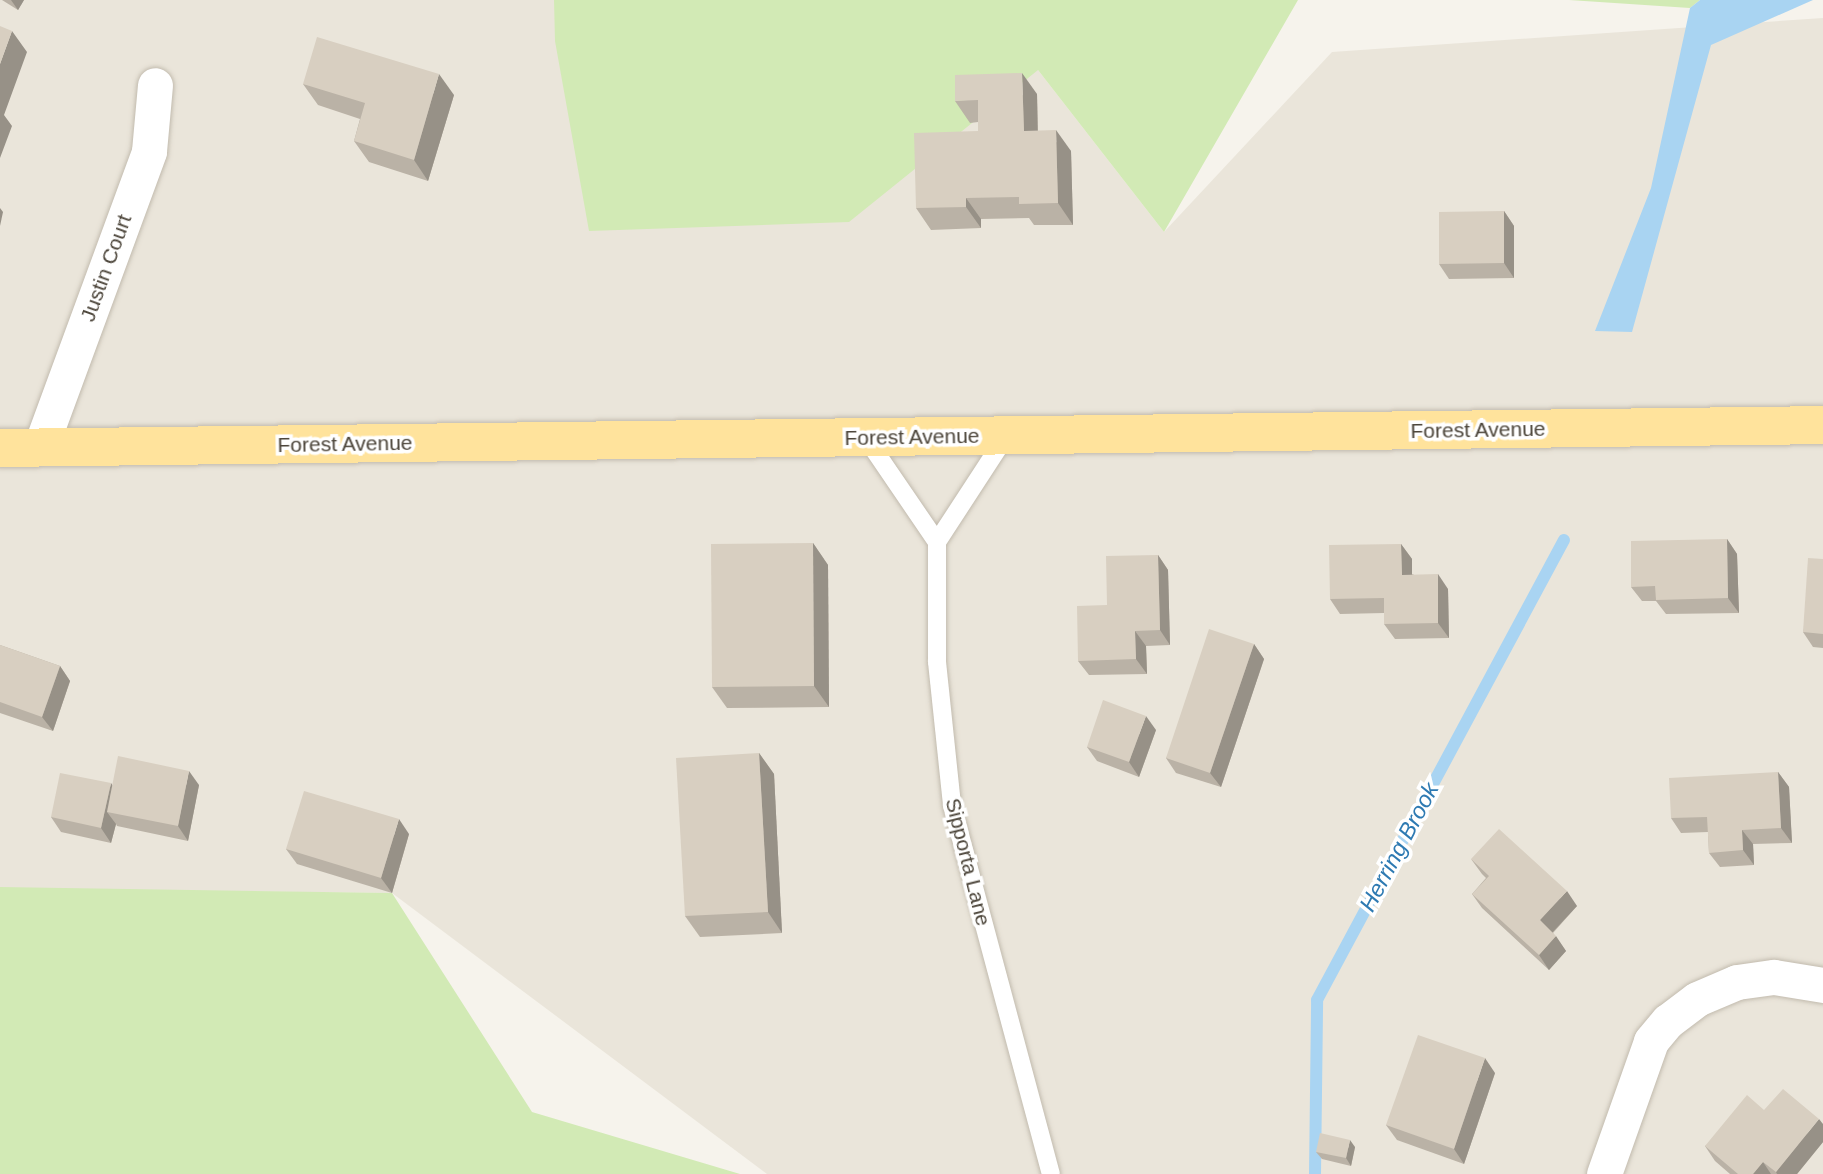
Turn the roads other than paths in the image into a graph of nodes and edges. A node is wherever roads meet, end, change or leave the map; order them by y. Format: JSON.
{"nodes":[{"id":1,"x":155,"y":85,"type":"dead end"},
{"id":2,"x":1823,"y":425,"type":"edge"},
{"id":3,"x":1006,"y":436,"type":"junction"},
{"id":4,"x":866,"y":438,"type":"junction"},
{"id":5,"x":0,"y":448,"type":"edge"},
{"id":6,"x":40,"y":448,"type":"junction"},
{"id":7,"x":937,"y":542,"type":"junction"},
{"id":8,"x":1823,"y":985,"type":"edge"},
{"id":9,"x":1606,"y":1168,"type":"edge"},
{"id":10,"x":1051,"y":1174,"type":"edge"}],
"edges":[{"from":1,"to":6,"type":"street","name":"Justin Court"},
{"from":2,"to":3,"type":"main road","name":"Forest Avenue"},
{"from":3,"to":4,"type":"main road","name":"Forest Avenue"},
{"from":3,"to":7,"type":"lane"},
{"from":4,"to":6,"type":"main road","name":"Forest Avenue"},
{"from":4,"to":7,"type":"lane"},
{"from":5,"to":6,"type":"main road","name":"Forest Avenue"},
{"from":7,"to":10,"type":"lane","name":"Sipporta Lane"},
{"from":8,"to":9,"type":"street"}]}
